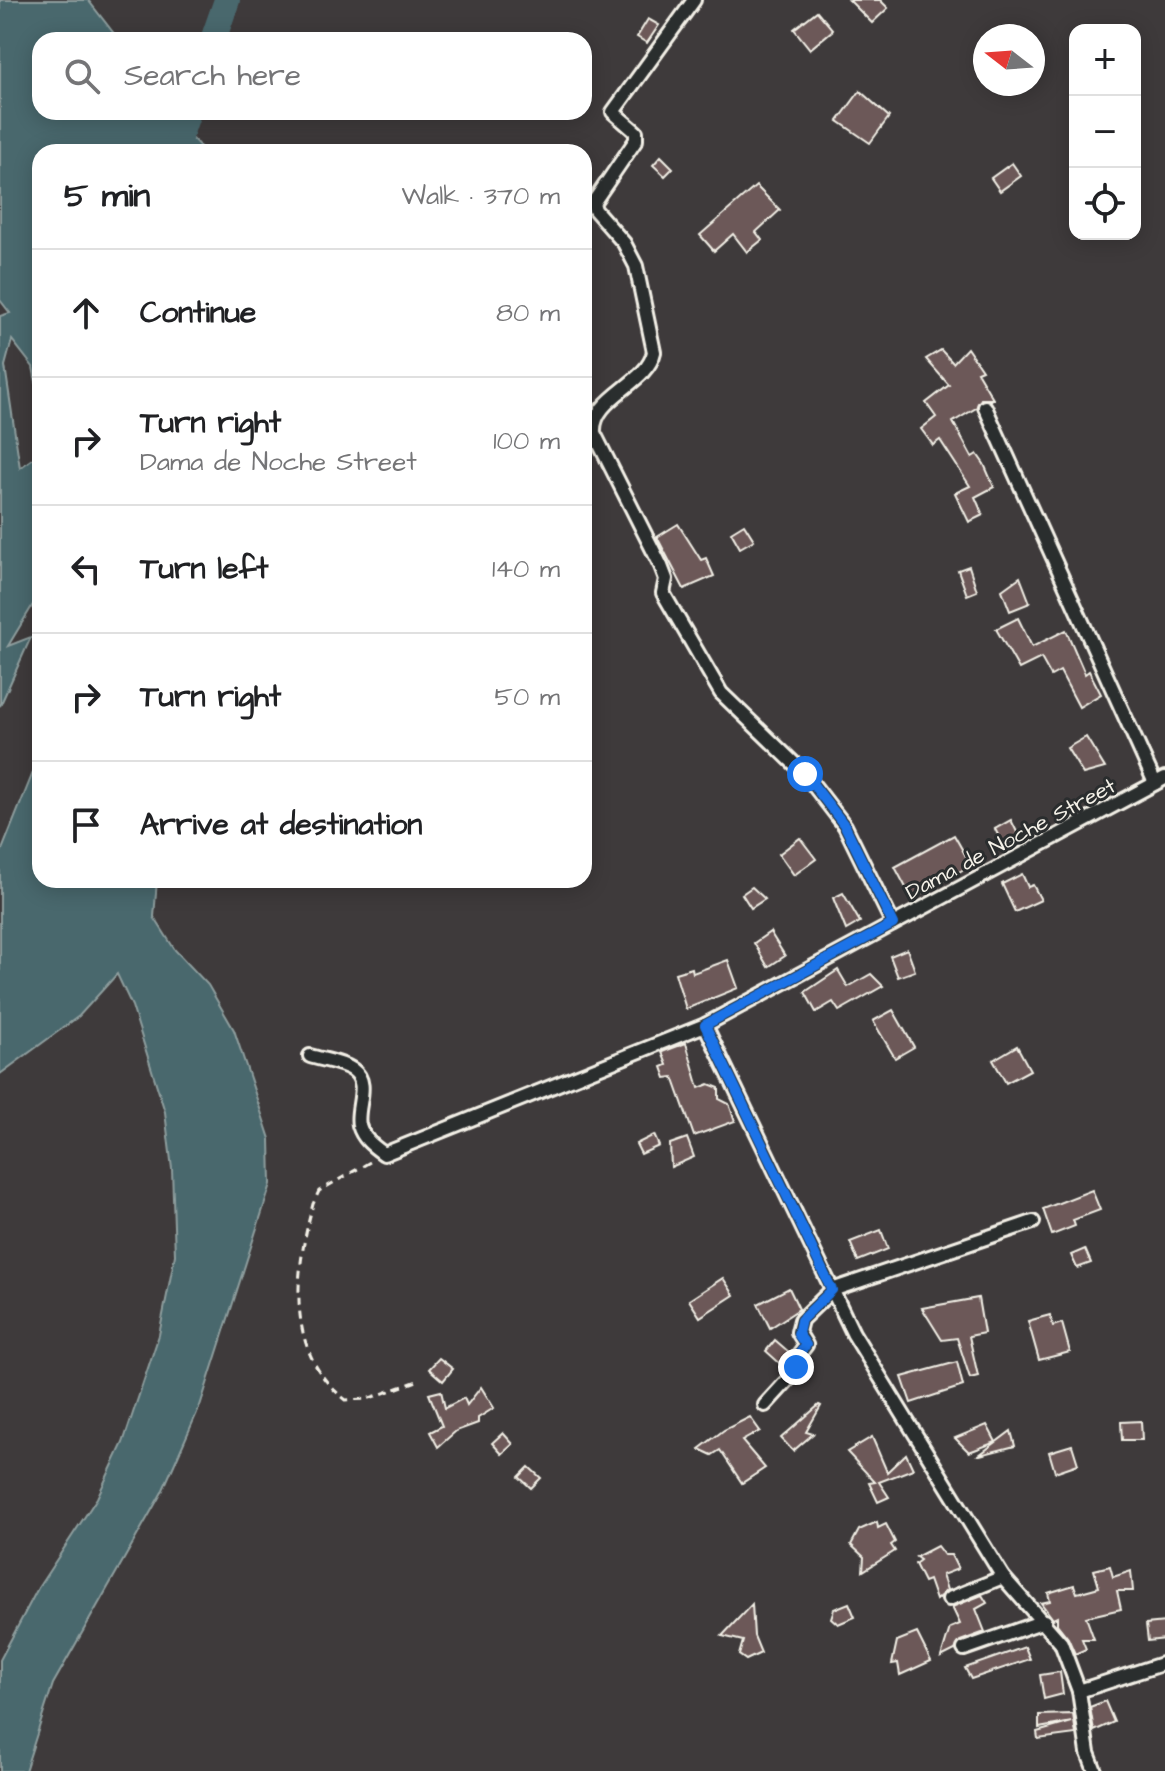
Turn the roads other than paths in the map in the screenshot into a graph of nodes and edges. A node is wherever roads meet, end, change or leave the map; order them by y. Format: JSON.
{"nodes":[{"id":1,"x":693,"y":1,"type":"edge"},
{"id":2,"x":985,"y":407,"type":"dead end"},
{"id":3,"x":1160,"y":781,"type":"edge"},
{"id":4,"x":893,"y":924,"type":"junction"},
{"id":5,"x":705,"y":1025,"type":"junction"},
{"id":6,"x":310,"y":1056,"type":"dead end"},
{"id":7,"x":1033,"y":1222,"type":"dead end"},
{"id":8,"x":832,"y":1290,"type":"junction"},
{"id":9,"x":765,"y":1405,"type":"dead end"},
{"id":10,"x":1003,"y":1577,"type":"junction"},
{"id":11,"x":949,"y":1599,"type":"dead end"},
{"id":12,"x":1044,"y":1621,"type":"junction"},
{"id":13,"x":964,"y":1649,"type":"dead end"},
{"id":14,"x":1165,"y":1663,"type":"edge"},
{"id":15,"x":1079,"y":1691,"type":"junction"},
{"id":16,"x":1095,"y":1771,"type":"edge"}],
"edges":[{"from":1,"to":4,"type":"street"},
{"from":2,"to":3,"type":"street"},
{"from":3,"to":4,"type":"street","name":"Dama de Noche Street"},
{"from":4,"to":5,"type":"street","name":"Dama de Noche Street"},
{"from":5,"to":6,"type":"street","name":"Dama de Noche Street"},
{"from":5,"to":8,"type":"street"},
{"from":7,"to":8,"type":"street"},
{"from":8,"to":9,"type":"street"},
{"from":8,"to":10,"type":"street"},
{"from":10,"to":11,"type":"street"},
{"from":10,"to":12,"type":"street"},
{"from":12,"to":13,"type":"street"},
{"from":12,"to":15,"type":"street"},
{"from":14,"to":15,"type":"street"},
{"from":15,"to":16,"type":"street"}]}
